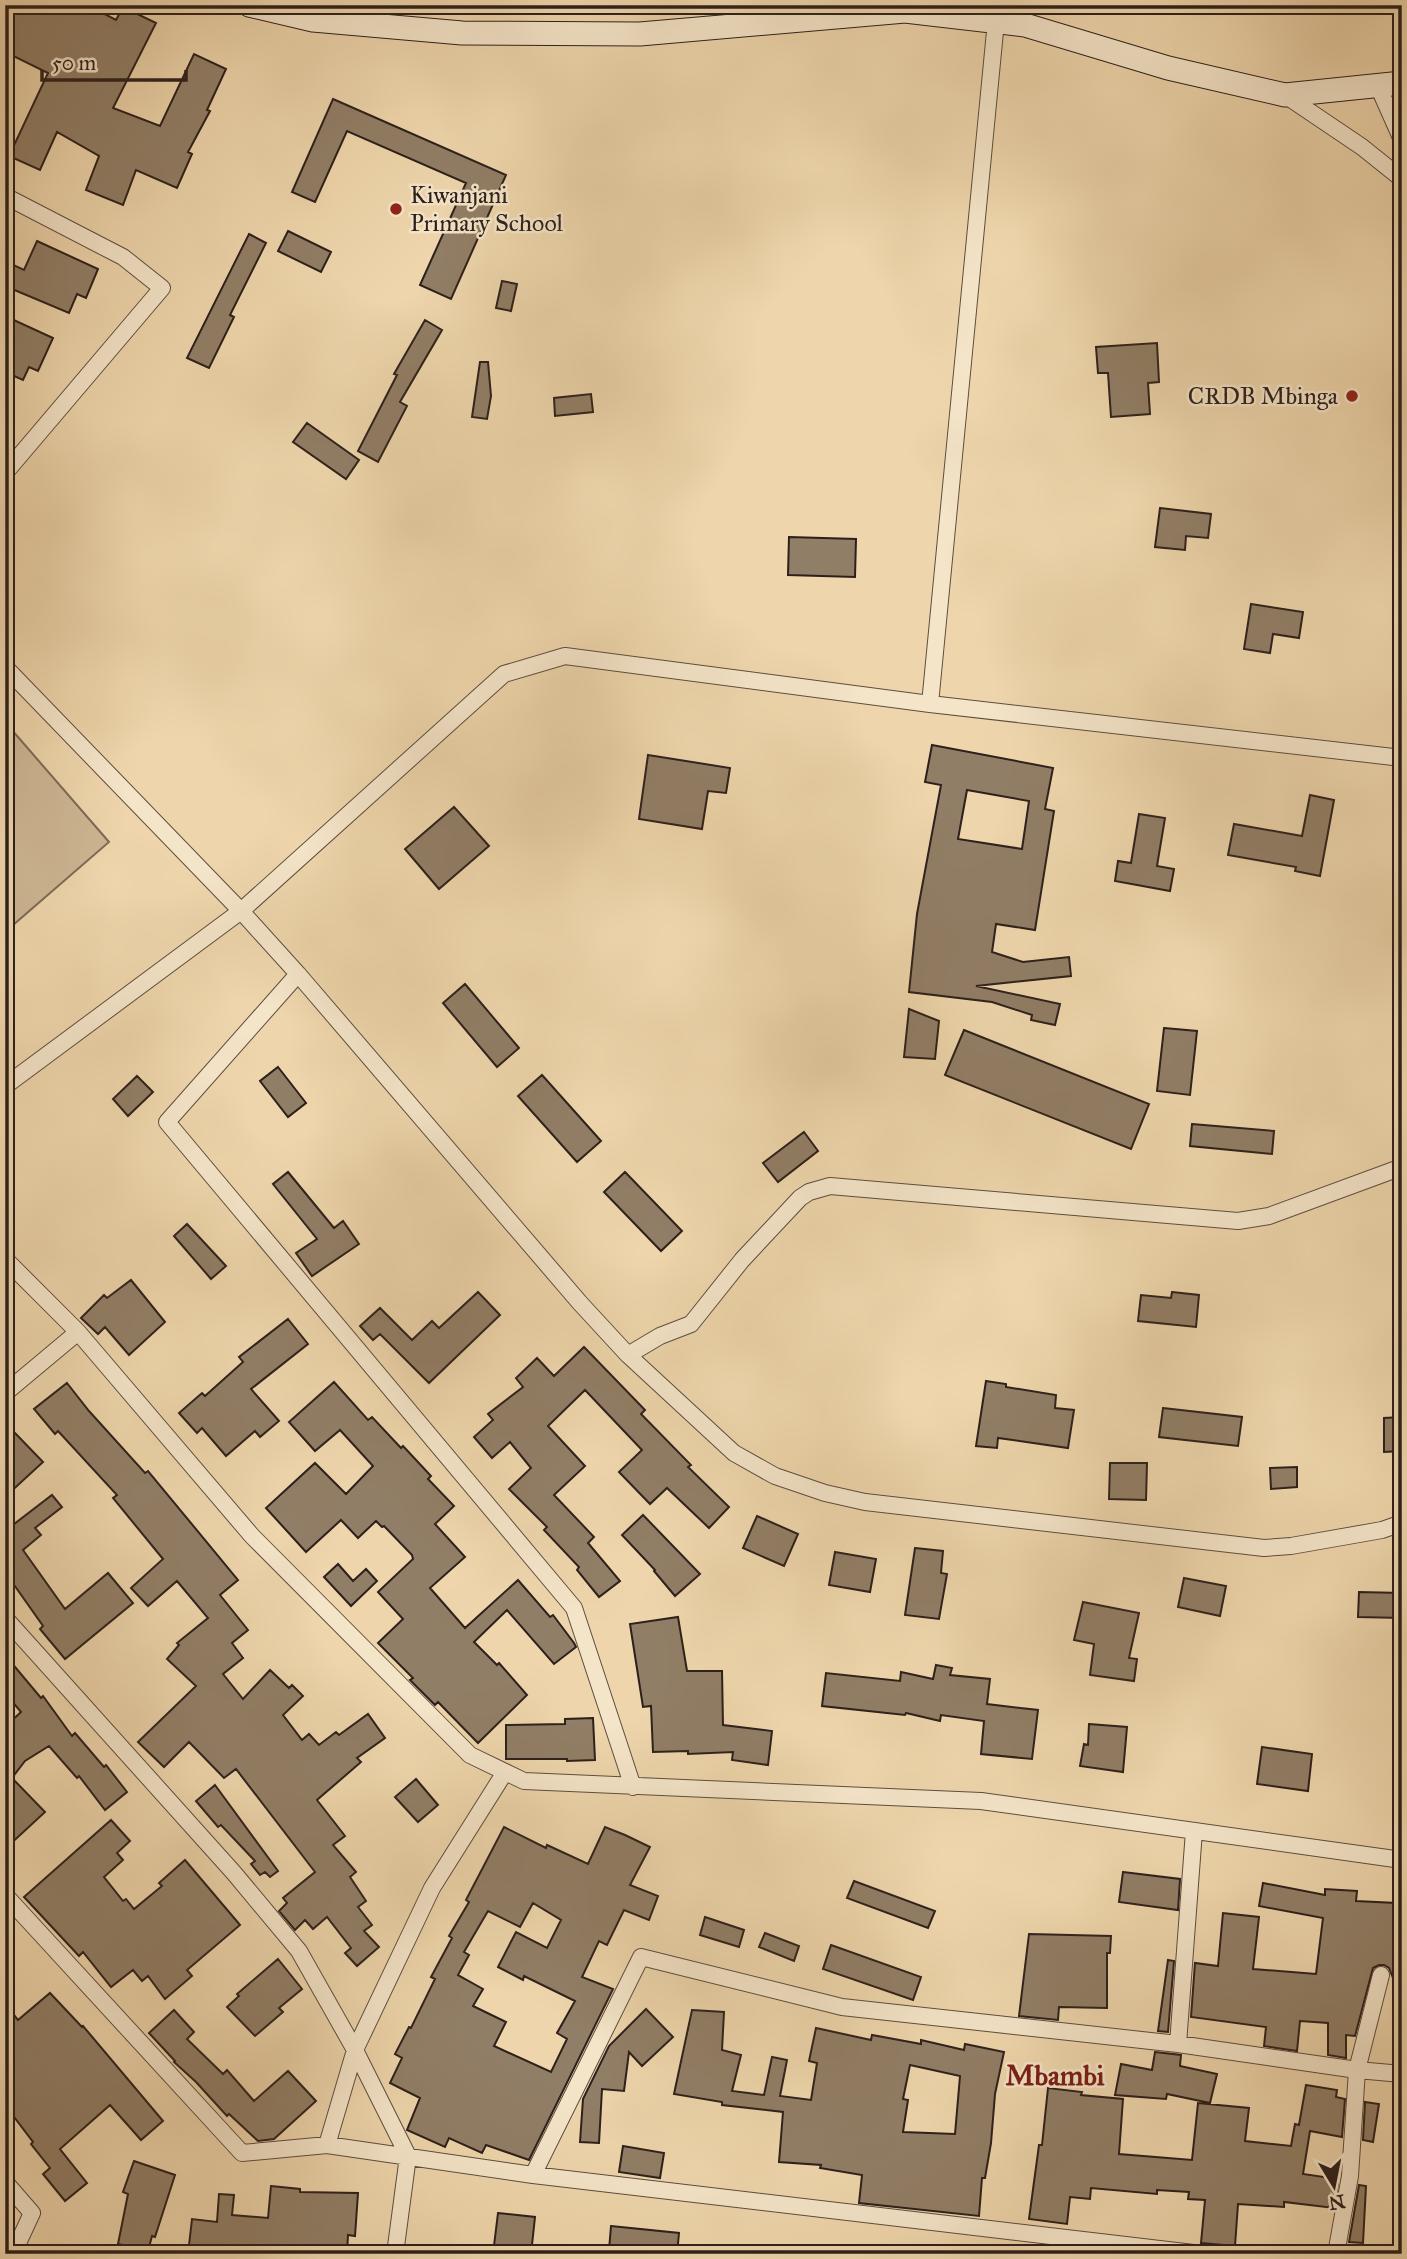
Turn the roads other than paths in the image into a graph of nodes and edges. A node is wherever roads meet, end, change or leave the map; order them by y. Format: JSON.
{"nodes":[{"id":1,"x":250,"y":5,"type":"edge"},
{"id":2,"x":314,"y":13,"type":"edge"},
{"id":3,"x":995,"y":13,"type":"edge"},
{"id":4,"x":769,"y":14,"type":"edge"},
{"id":5,"x":1402,"y":83,"type":"edge"},
{"id":6,"x":1378,"y":86,"type":"junction"},
{"id":7,"x":1285,"y":95,"type":"junction"},
{"id":8,"x":1402,"y":140,"type":"edge"},
{"id":9,"x":1402,"y":178,"type":"edge"},
{"id":10,"x":5,"y":197,"type":"edge"},
{"id":11,"x":5,"y":473,"type":"edge"},
{"id":12,"x":5,"y":667,"type":"edge"},
{"id":13,"x":930,"y":705,"type":"junction"},
{"id":14,"x":1402,"y":758,"type":"edge"},
{"id":15,"x":241,"y":911,"type":"junction"},
{"id":16,"x":298,"y":974,"type":"junction"},
{"id":17,"x":5,"y":1086,"type":"edge"},
{"id":18,"x":1402,"y":1167,"type":"edge"},
{"id":19,"x":5,"y":1259,"type":"edge"},
{"id":20,"x":78,"y":1332,"type":"junction"},
{"id":21,"x":628,"y":1355,"type":"junction"},
{"id":22,"x":5,"y":1393,"type":"edge"},
{"id":23,"x":1402,"y":1523,"type":"edge"},
{"id":24,"x":5,"y":1618,"type":"edge"},
{"id":25,"x":505,"y":1772,"type":"junction"},
{"id":26,"x":634,"y":1787,"type":"junction"},
{"id":27,"x":1194,"y":1831,"type":"junction"},
{"id":28,"x":1402,"y":1860,"type":"edge"},
{"id":29,"x":5,"y":1895,"type":"edge"},
{"id":30,"x":1381,"y":1975,"type":"dead end"},
{"id":31,"x":1178,"y":2043,"type":"junction"},
{"id":32,"x":355,"y":2050,"type":"junction"},
{"id":33,"x":1357,"y":2070,"type":"junction"},
{"id":34,"x":1402,"y":2074,"type":"edge"},
{"id":35,"x":327,"y":2145,"type":"junction"},
{"id":36,"x":408,"y":2156,"type":"junction"},
{"id":37,"x":533,"y":2175,"type":"junction"},
{"id":38,"x":5,"y":2182,"type":"edge"},
{"id":39,"x":13,"y":2254,"type":"edge"},
{"id":40,"x":395,"y":2254,"type":"edge"},
{"id":41,"x":1202,"y":2254,"type":"edge"},
{"id":42,"x":1336,"y":2254,"type":"edge"}],
"edges":[{"from":1,"to":2,"type":"street"},
{"from":2,"to":4,"type":"street"},
{"from":3,"to":4,"type":"street"},
{"from":3,"to":7,"type":"street"},
{"from":3,"to":13,"type":"street"},
{"from":5,"to":6,"type":"street"},
{"from":6,"to":7,"type":"street"},
{"from":6,"to":8,"type":"street"},
{"from":7,"to":9,"type":"street"},
{"from":10,"to":11,"type":"street"},
{"from":12,"to":15,"type":"street"},
{"from":13,"to":14,"type":"street"},
{"from":13,"to":15,"type":"street"},
{"from":15,"to":16,"type":"street"},
{"from":15,"to":17,"type":"street"},
{"from":16,"to":21,"type":"street"},
{"from":16,"to":26,"type":"street"},
{"from":18,"to":21,"type":"street"},
{"from":19,"to":20,"type":"street"},
{"from":20,"to":22,"type":"street"},
{"from":20,"to":25,"type":"street"},
{"from":21,"to":23,"type":"street"},
{"from":24,"to":32,"type":"street"},
{"from":25,"to":26,"type":"street"},
{"from":25,"to":32,"type":"street"},
{"from":26,"to":27,"type":"street"},
{"from":27,"to":28,"type":"street"},
{"from":27,"to":31,"type":"street"},
{"from":29,"to":35,"type":"street"},
{"from":30,"to":33,"type":"street"},
{"from":31,"to":33,"type":"street"},
{"from":31,"to":37,"type":"street"},
{"from":32,"to":35,"type":"street"},
{"from":32,"to":36,"type":"street"},
{"from":33,"to":34,"type":"street"},
{"from":33,"to":42,"type":"street"},
{"from":35,"to":36,"type":"street"},
{"from":36,"to":37,"type":"street"},
{"from":36,"to":40,"type":"street"},
{"from":37,"to":41,"type":"street"},
{"from":38,"to":39,"type":"street"}]}
